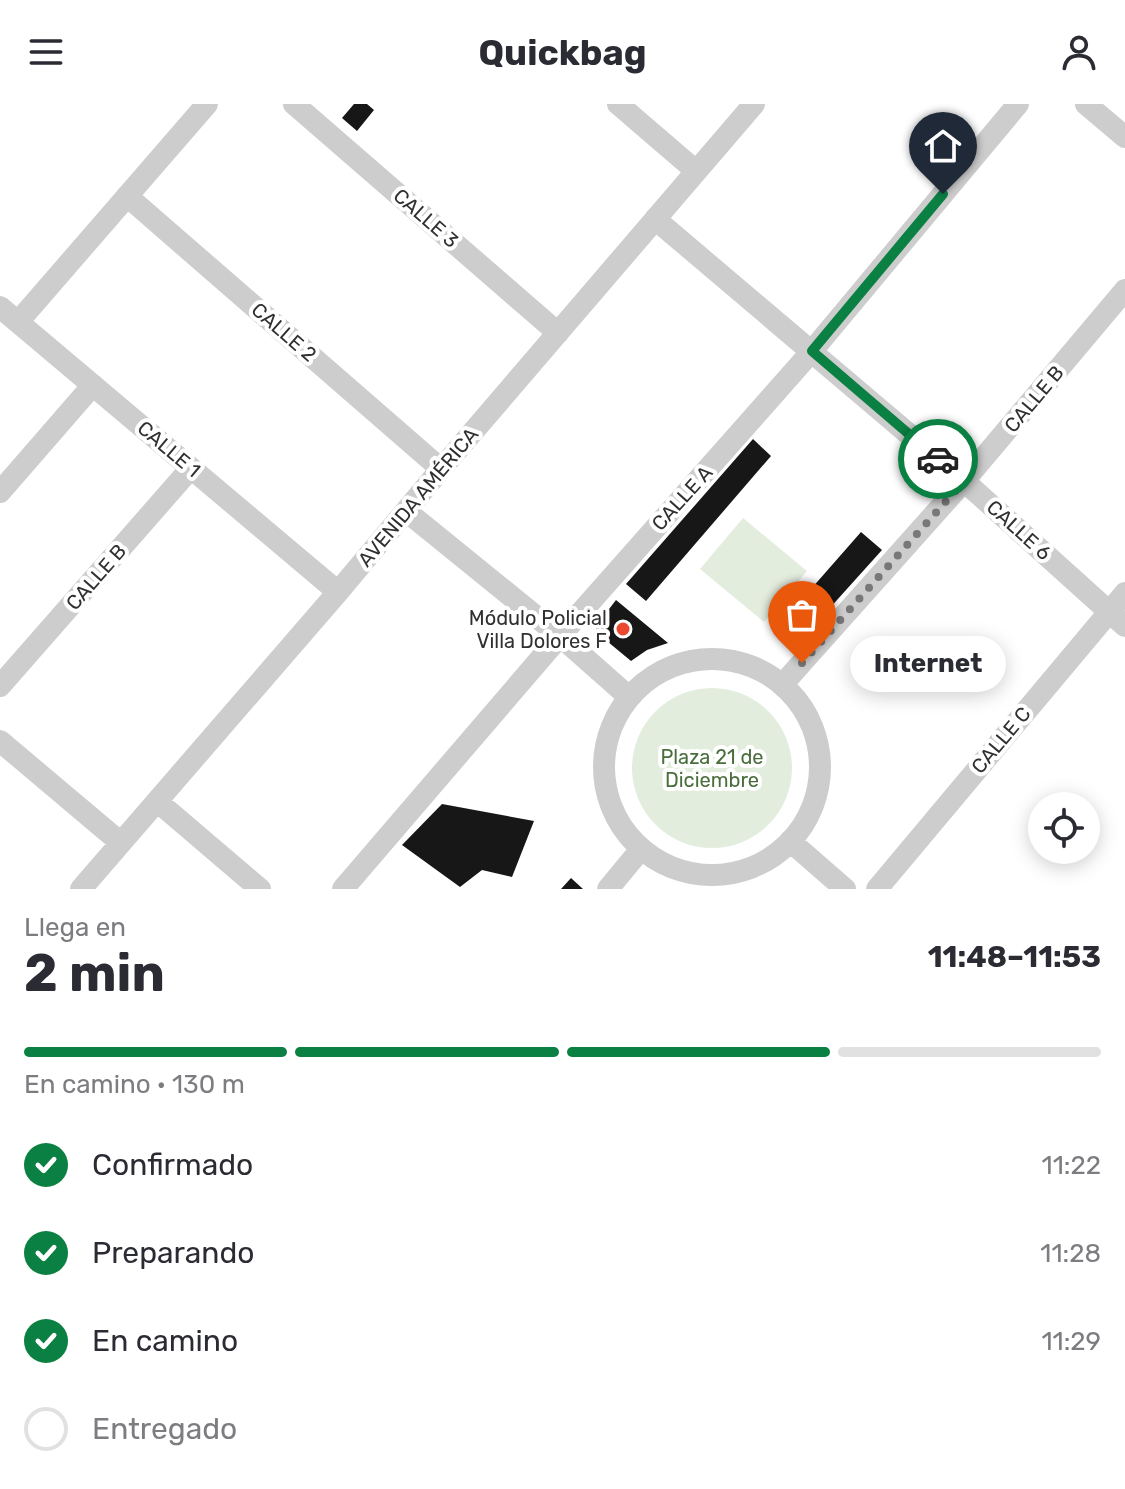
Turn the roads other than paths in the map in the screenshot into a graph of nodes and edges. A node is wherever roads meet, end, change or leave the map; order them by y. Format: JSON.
{"nodes":[{"id":1,"x":207,"y":104,"type":"edge"},
{"id":2,"x":294,"y":104,"type":"edge"},
{"id":3,"x":618,"y":104,"type":"edge"},
{"id":4,"x":754,"y":104,"type":"edge"},
{"id":5,"x":1018,"y":104,"type":"edge"},
{"id":6,"x":1086,"y":104,"type":"edge"},
{"id":7,"x":1125,"y":137,"type":"edge"},
{"id":8,"x":696,"y":171,"type":"junction"},
{"id":9,"x":127,"y":196,"type":"junction"},
{"id":10,"x":655,"y":219,"type":"junction"},
{"id":11,"x":1125,"y":290,"type":"edge"},
{"id":12,"x":0,"y":307,"type":"edge"},
{"id":13,"x":18,"y":322,"type":"junction"},
{"id":14,"x":558,"y":333,"type":"junction"},
{"id":15,"x":812,"y":351,"type":"junction"},
{"id":16,"x":93,"y":385,"type":"junction"},
{"id":17,"x":191,"y":468,"type":"junction"},
{"id":18,"x":441,"y":469,"type":"junction"},
{"id":19,"x":964,"y":481,"type":"junction"},
{"id":20,"x":0,"y":492,"type":"edge"},
{"id":21,"x":406,"y":511,"type":"junction"},
{"id":22,"x":338,"y":592,"type":"junction"},
{"id":23,"x":1125,"y":593,"type":"edge"},
{"id":24,"x":1117,"y":618,"type":"edge"},
{"id":25,"x":560,"y":636,"type":"junction"},
{"id":26,"x":782,"y":685,"type":"junction"},
{"id":27,"x":0,"y":686,"type":"edge"},
{"id":28,"x":629,"y":697,"type":"junction"},
{"id":29,"x":0,"y":741,"type":"edge"},
{"id":30,"x":158,"y":802,"type":"junction"},
{"id":31,"x":790,"y":841,"type":"junction"},
{"id":32,"x":121,"y":843,"type":"junction"},
{"id":33,"x":641,"y":849,"type":"junction"},
{"id":34,"x":81,"y":889,"type":"edge"},
{"id":35,"x":260,"y":889,"type":"edge"},
{"id":36,"x":343,"y":889,"type":"edge"},
{"id":37,"x":608,"y":889,"type":"edge"},
{"id":38,"x":845,"y":889,"type":"edge"},
{"id":39,"x":877,"y":889,"type":"edge"}],
"edges":[{"from":1,"to":9,"type":"street"},
{"from":2,"to":14,"type":"street","name":"CALLE 3"},
{"from":3,"to":8,"type":"street"},
{"from":4,"to":8,"type":"street","name":"AVENIDA AMÉRICA"},
{"from":5,"to":15,"type":"street","name":"CALLE A"},
{"from":6,"to":7,"type":"street"},
{"from":8,"to":10,"type":"street","name":"AVENIDA AMÉRICA"},
{"from":9,"to":13,"type":"street"},
{"from":9,"to":18,"type":"street","name":"CALLE 2"},
{"from":10,"to":14,"type":"street","name":"AVENIDA AMÉRICA"},
{"from":10,"to":15,"type":"street","name":"CALLE 6"},
{"from":11,"to":19,"type":"street","name":"CALLE B"},
{"from":12,"to":13,"type":"street","name":"CALLE 1"},
{"from":13,"to":16,"type":"street","name":"CALLE 1"},
{"from":14,"to":18,"type":"street","name":"AVENIDA AMÉRICA"},
{"from":15,"to":19,"type":"street","name":"CALLE 6"},
{"from":15,"to":25,"type":"street","name":"CALLE A"},
{"from":16,"to":17,"type":"street","name":"CALLE 1"},
{"from":16,"to":20,"type":"street"},
{"from":17,"to":22,"type":"street","name":"CALLE 1"},
{"from":17,"to":27,"type":"street","name":"CALLE B"},
{"from":18,"to":21,"type":"street","name":"AVENIDA AMÉRICA"},
{"from":19,"to":24,"type":"street","name":"CALLE 6"},
{"from":19,"to":26,"type":"street","name":"CALLE B"},
{"from":21,"to":22,"type":"street","name":"AVENIDA AMÉRICA"},
{"from":21,"to":25,"type":"street"},
{"from":22,"to":30,"type":"street","name":"AVENIDA AMÉRICA"},
{"from":23,"to":24,"type":"street","name":"CALLE C"},
{"from":24,"to":39,"type":"street","name":"CALLE C"},
{"from":25,"to":28,"type":"street"},
{"from":25,"to":36,"type":"street","name":"CALLE A"},
{"from":26,"to":28,"type":"street"},
{"from":26,"to":31,"type":"street"},
{"from":28,"to":33,"type":"street"},
{"from":29,"to":32,"type":"street"},
{"from":30,"to":32,"type":"street","name":"AVENIDA AMÉRICA"},
{"from":30,"to":35,"type":"street"},
{"from":31,"to":33,"type":"street"},
{"from":31,"to":38,"type":"street"},
{"from":32,"to":34,"type":"street","name":"AVENIDA AMÉRICA"},
{"from":33,"to":37,"type":"street"}]}
